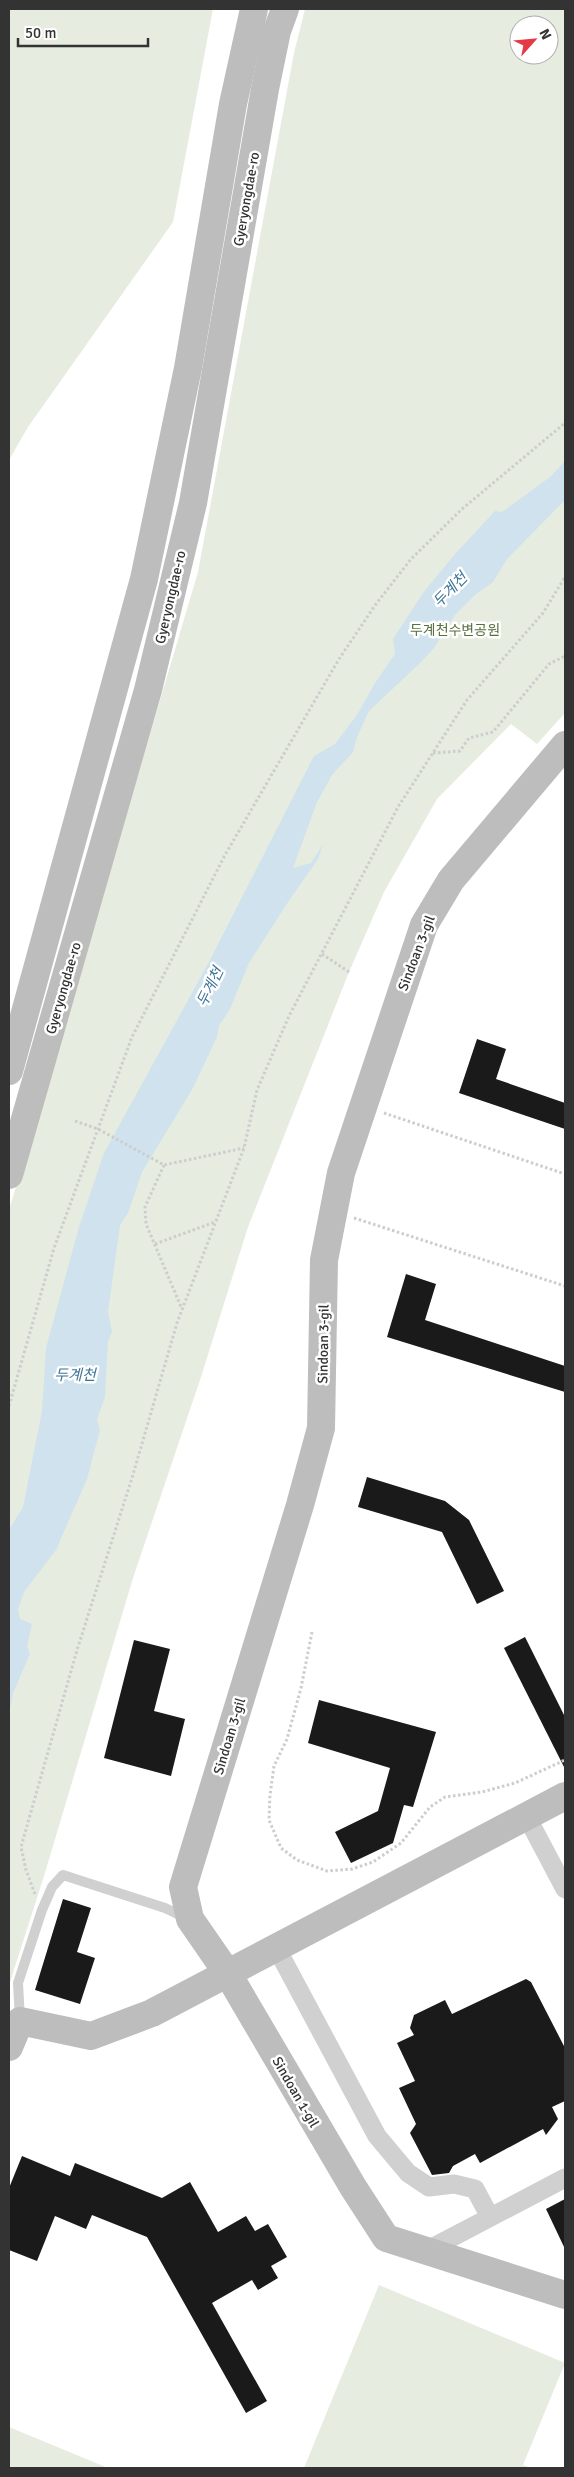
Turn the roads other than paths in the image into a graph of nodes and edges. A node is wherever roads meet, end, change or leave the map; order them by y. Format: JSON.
{"nodes":[{"id":1,"x":254,"y":9,"type":"edge"},
{"id":2,"x":285,"y":9,"type":"edge"},
{"id":3,"x":565,"y":746,"type":"edge"},
{"id":4,"x":9,"y":1070,"type":"edge"},
{"id":5,"x":9,"y":1175,"type":"edge"},
{"id":6,"x":565,"y":1796,"type":"edge"},
{"id":7,"x":527,"y":1817,"type":"junction"},
{"id":8,"x":560,"y":1868,"type":"edge"},
{"id":9,"x":565,"y":1889,"type":"edge"},
{"id":10,"x":190,"y":1919,"type":"junction"},
{"id":11,"x":277,"y":1950,"type":"junction"},
{"id":12,"x":228,"y":1974,"type":"junction"},
{"id":13,"x":15,"y":2019,"type":"edge"},
{"id":14,"x":9,"y":2047,"type":"edge"},
{"id":15,"x":565,"y":2178,"type":"edge"},
{"id":16,"x":490,"y":2217,"type":"junction"},
{"id":17,"x":426,"y":2251,"type":"junction"},
{"id":18,"x":565,"y":2295,"type":"edge"}],
"edges":[{"from":1,"to":4,"type":"street","name":"Gyeryongdae-ro"},
{"from":2,"to":5,"type":"street","name":"Gyeryongdae-ro"},
{"from":3,"to":10,"type":"street","name":"Sindoan 3-gil"},
{"from":6,"to":7,"type":"street"},
{"from":7,"to":8,"type":"street"},
{"from":7,"to":11,"type":"street"},
{"from":8,"to":9,"type":"street"},
{"from":10,"to":12,"type":"street","name":"Sindoan 3-gil"},
{"from":10,"to":13,"type":"lane"},
{"from":11,"to":12,"type":"street"},
{"from":11,"to":16,"type":"street"},
{"from":12,"to":13,"type":"street"},
{"from":12,"to":17,"type":"street","name":"Sindoan 1-gil"},
{"from":13,"to":14,"type":"street"},
{"from":15,"to":16,"type":"street"},
{"from":16,"to":17,"type":"street"},
{"from":17,"to":18,"type":"street","name":"Sindoan 1-gil"}]}
